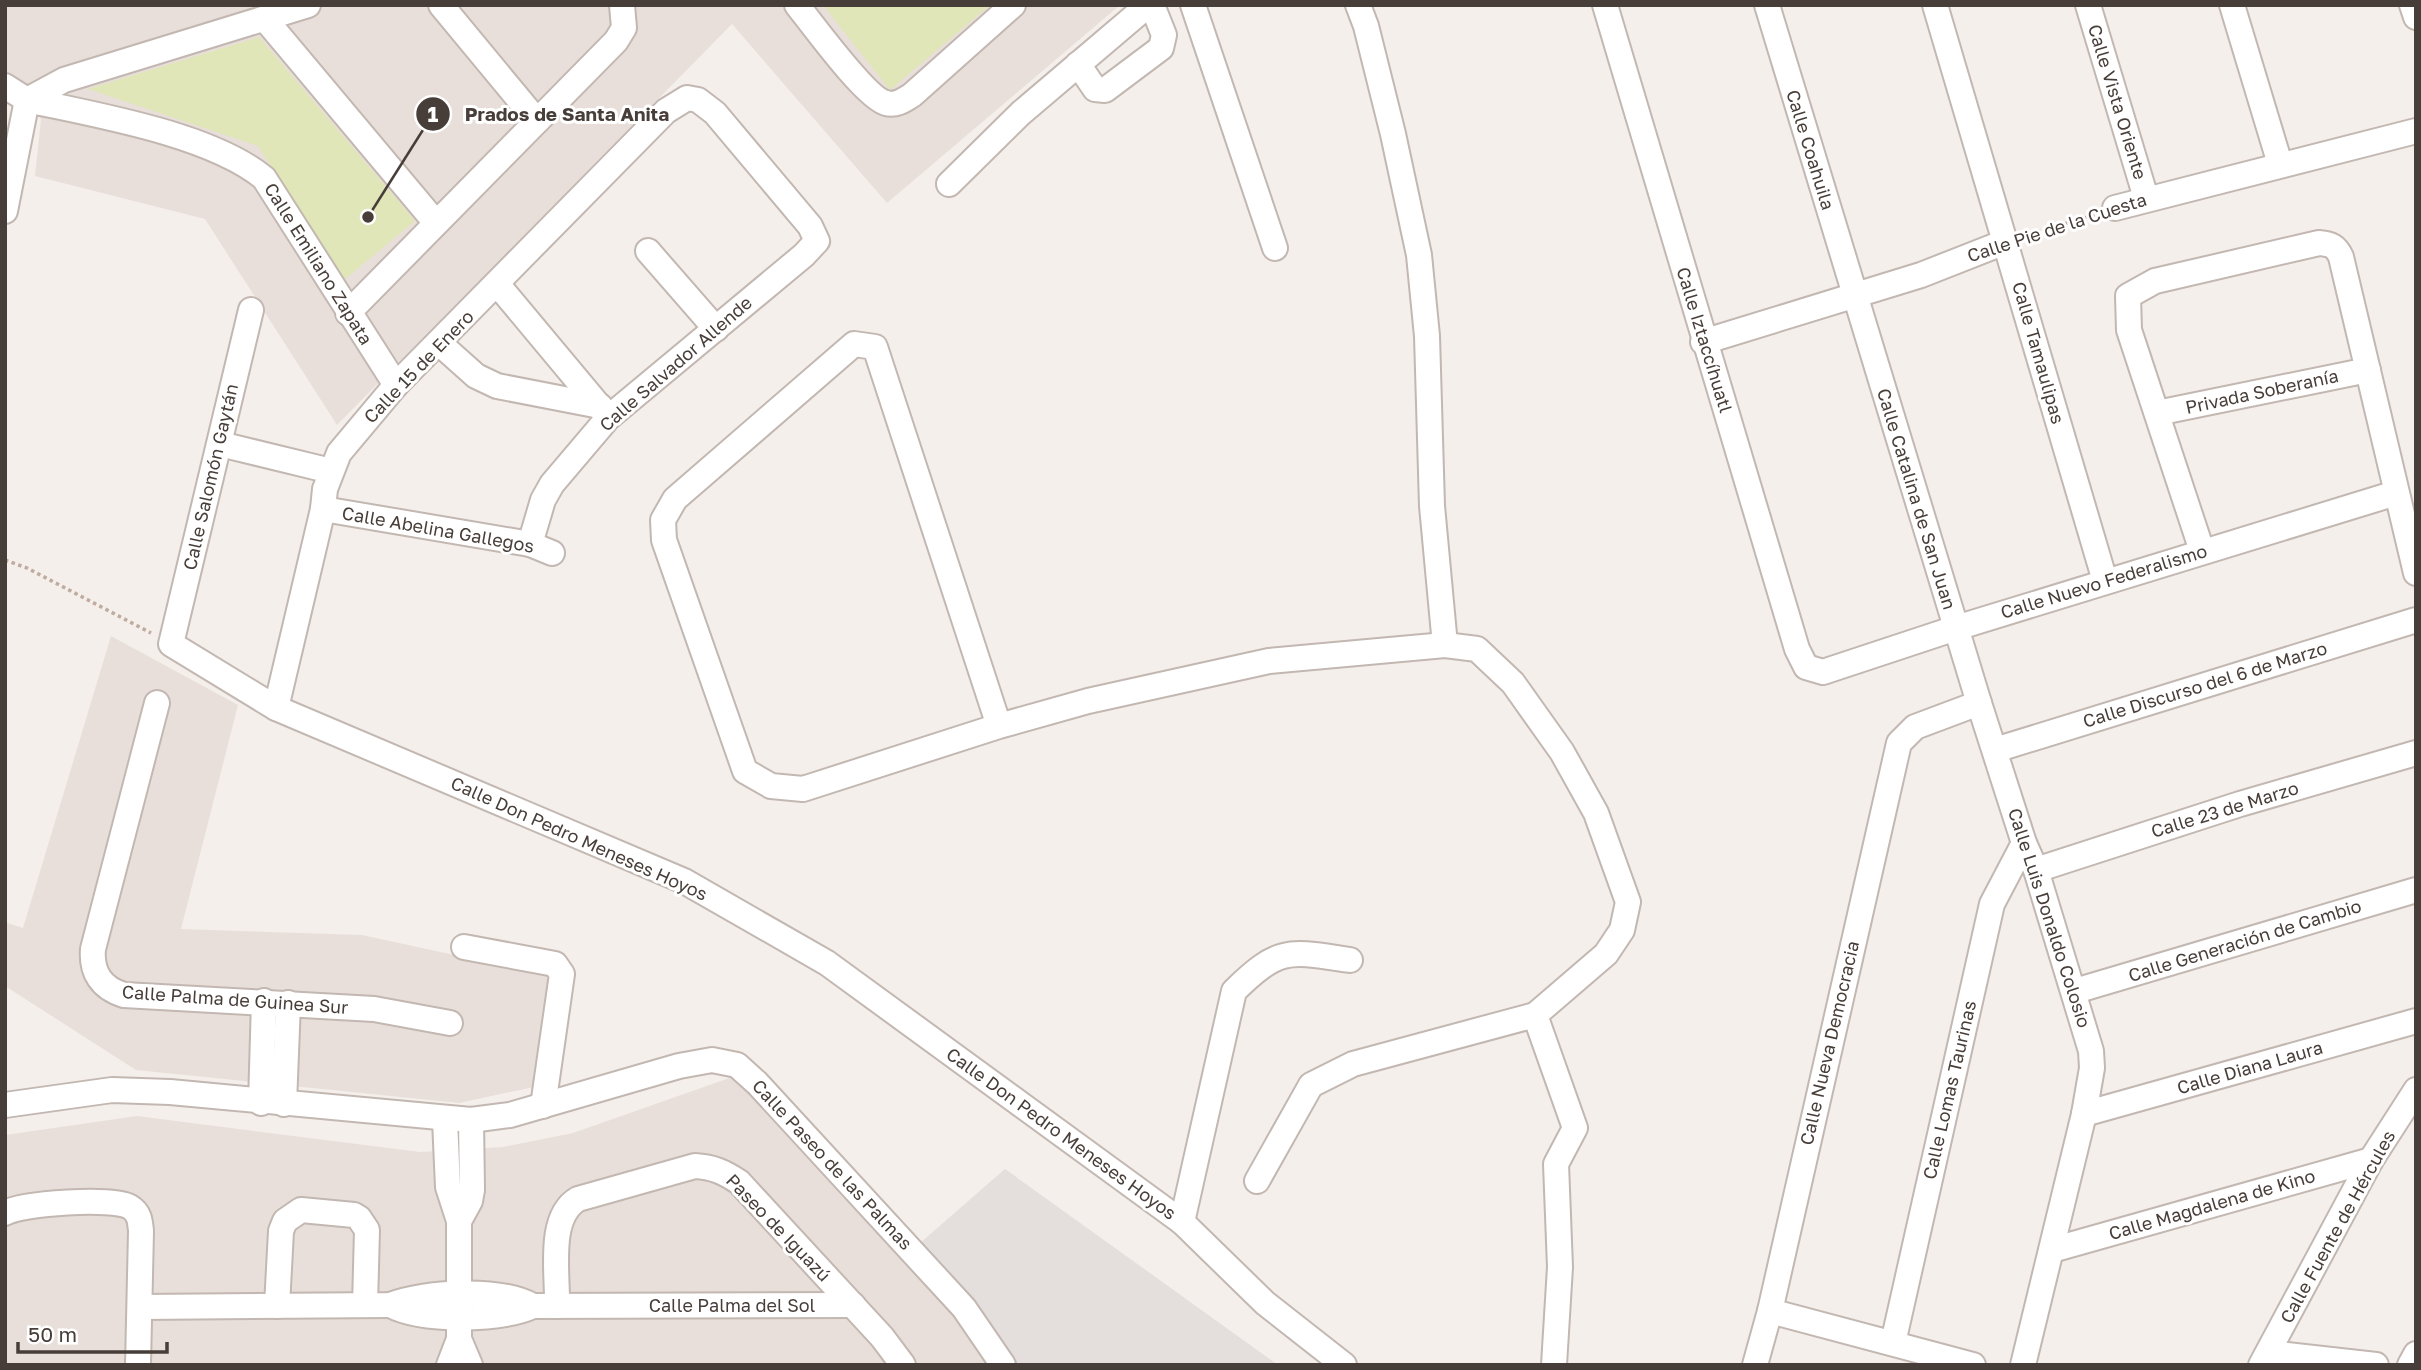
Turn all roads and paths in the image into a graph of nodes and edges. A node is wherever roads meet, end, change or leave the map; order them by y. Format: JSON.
{"nodes":[{"id":1,"x":308,"y":5,"type":"edge"},
{"id":2,"x":441,"y":5,"type":"edge"},
{"id":3,"x":797,"y":5,"type":"edge"},
{"id":4,"x":1013,"y":5,"type":"edge"},
{"id":5,"x":1150,"y":5,"type":"edge"},
{"id":6,"x":1193,"y":5,"type":"edge"},
{"id":7,"x":1358,"y":5,"type":"edge"},
{"id":8,"x":1605,"y":5,"type":"edge"},
{"id":9,"x":1767,"y":5,"type":"edge"},
{"id":10,"x":1935,"y":5,"type":"edge"},
{"id":11,"x":2088,"y":5,"type":"edge"},
{"id":12,"x":2232,"y":5,"type":"edge"},
{"id":13,"x":2412,"y":5,"type":"edge"},
{"id":14,"x":622,"y":6,"type":"edge"},
{"id":15,"x":2416,"y":17,"type":"edge"},
{"id":16,"x":265,"y":19,"type":"junction"},
{"id":17,"x":1078,"y":64,"type":"junction"},
{"id":18,"x":5,"y":86,"type":"edge"},
{"id":19,"x":687,"y":98,"type":"joint"},
{"id":20,"x":27,"y":100,"type":"junction"},
{"id":21,"x":537,"y":121,"type":"junction"},
{"id":22,"x":2416,"y":131,"type":"edge"},
{"id":23,"x":2280,"y":164,"type":"junction"},
{"id":24,"x":949,"y":184,"type":"dead end"},
{"id":25,"x":2146,"y":198,"type":"junction"},
{"id":26,"x":2115,"y":208,"type":"joint"},
{"id":27,"x":5,"y":211,"type":"edge"},
{"id":28,"x":436,"y":223,"type":"junction"},
{"id":29,"x":2006,"y":242,"type":"junction"},
{"id":30,"x":1275,"y":248,"type":"dead end"},
{"id":31,"x":648,"y":251,"type":"dead end"},
{"id":32,"x":498,"y":285,"type":"junction"},
{"id":33,"x":1854,"y":296,"type":"junction"},
{"id":34,"x":251,"y":310,"type":"dead end"},
{"id":35,"x":348,"y":313,"type":"junction"},
{"id":36,"x":716,"y":329,"type":"junction"},
{"id":37,"x":1703,"y":342,"type":"junction"},
{"id":38,"x":439,"y":343,"type":"junction"},
{"id":39,"x":2368,"y":370,"type":"junction"},
{"id":40,"x":396,"y":385,"type":"junction"},
{"id":41,"x":604,"y":412,"type":"junction"},
{"id":42,"x":2157,"y":413,"type":"junction"},
{"id":43,"x":220,"y":444,"type":"junction"},
{"id":44,"x":331,"y":471,"type":"junction"},
{"id":45,"x":2396,"y":493,"type":"junction"},
{"id":46,"x":323,"y":509,"type":"junction"},
{"id":47,"x":530,"y":544,"type":"junction"},
{"id":48,"x":2202,"y":551,"type":"junction"},
{"id":49,"x":552,"y":553,"type":"dead end"},
{"id":50,"x":5,"y":560,"type":"edge"},
{"id":51,"x":2416,"y":573,"type":"edge"},
{"id":52,"x":2105,"y":581,"type":"junction"},
{"id":53,"x":2416,"y":620,"type":"edge"},
{"id":54,"x":1956,"y":628,"type":"junction"},
{"id":55,"x":171,"y":644,"type":"junction"},
{"id":56,"x":1445,"y":645,"type":"junction"},
{"id":57,"x":1812,"y":670,"type":"joint"},
{"id":58,"x":157,"y":703,"type":"dead end"},
{"id":59,"x":1979,"y":703,"type":"junction"},
{"id":60,"x":276,"y":708,"type":"junction"},
{"id":61,"x":999,"y":726,"type":"junction"},
{"id":62,"x":1995,"y":750,"type":"junction"},
{"id":63,"x":2416,"y":753,"type":"edge"},
{"id":64,"x":2024,"y":843,"type":"junction"},
{"id":65,"x":2036,"y":870,"type":"junction"},
{"id":66,"x":2416,"y":890,"type":"edge"},
{"id":67,"x":464,"y":947,"type":"dead end"},
{"id":68,"x":1350,"y":960,"type":"dead end"},
{"id":69,"x":2075,"y":991,"type":"junction"},
{"id":70,"x":276,"y":1002,"type":"junction"},
{"id":71,"x":1535,"y":1015,"type":"junction"},
{"id":72,"x":2416,"y":1021,"type":"edge"},
{"id":73,"x":450,"y":1023,"type":"dead end"},
{"id":74,"x":2416,"y":1090,"type":"edge"},
{"id":75,"x":272,"y":1104,"type":"junction"},
{"id":76,"x":5,"y":1105,"type":"edge"},
{"id":77,"x":543,"y":1106,"type":"junction"},
{"id":78,"x":2084,"y":1114,"type":"junction"},
{"id":79,"x":445,"y":1119,"type":"junction"},
{"id":80,"x":471,"y":1120,"type":"junction"},
{"id":81,"x":2371,"y":1160,"type":"junction"},
{"id":82,"x":1257,"y":1181,"type":"dead end"},
{"id":83,"x":5,"y":1213,"type":"edge"},
{"id":84,"x":459,"y":1221,"type":"junction"},
{"id":85,"x":1182,"y":1222,"type":"junction"},
{"id":86,"x":2052,"y":1250,"type":"junction"},
{"id":87,"x":378,"y":1305,"type":"junction"},
{"id":88,"x":853,"y":1305,"type":"junction"},
{"id":89,"x":277,"y":1306,"type":"junction"},
{"id":90,"x":545,"y":1306,"type":"junction"},
{"id":91,"x":140,"y":1307,"type":"junction"},
{"id":92,"x":1770,"y":1311,"type":"junction"},
{"id":93,"x":459,"y":1317,"type":"junction"},
{"id":94,"x":1893,"y":1343,"type":"junction"},
{"id":95,"x":2416,"y":1354,"type":"edge"},
{"id":96,"x":2265,"y":1359,"type":"edge"},
{"id":97,"x":138,"y":1365,"type":"edge"},
{"id":98,"x":449,"y":1365,"type":"edge"},
{"id":99,"x":470,"y":1365,"type":"edge"},
{"id":100,"x":903,"y":1365,"type":"edge"},
{"id":101,"x":1003,"y":1365,"type":"edge"},
{"id":102,"x":1344,"y":1365,"type":"edge"},
{"id":103,"x":1554,"y":1365,"type":"edge"},
{"id":104,"x":1755,"y":1365,"type":"edge"},
{"id":105,"x":1973,"y":1365,"type":"edge"},
{"id":106,"x":2023,"y":1365,"type":"edge"},
{"id":107,"x":2376,"y":1365,"type":"edge"},
{"id":108,"x":2410,"y":1365,"type":"edge"}],
"edges":[{"from":1,"to":16,"type":"street"},
{"from":2,"to":21,"type":"street"},
{"from":3,"to":4,"type":"street"},
{"from":5,"to":17,"type":"street"},
{"from":5,"to":17,"type":"street"},
{"from":6,"to":30,"type":"street"},
{"from":7,"to":56,"type":"street"},
{"from":8,"to":37,"type":"street","name":"Calle Iztaccíhuatl"},
{"from":9,"to":33,"type":"street","name":"Calle Coahuila"},
{"from":10,"to":29,"type":"street","name":"Calle Tamaulipas"},
{"from":11,"to":25,"type":"street","name":"Calle Vista Oriente"},
{"from":12,"to":23,"type":"street"},
{"from":13,"to":15,"type":"street"},
{"from":14,"to":21,"type":"street"},
{"from":16,"to":20,"type":"street"},
{"from":16,"to":28,"type":"street"},
{"from":17,"to":24,"type":"street"},
{"from":18,"to":20,"type":"street","name":"Calle Emiliano Zapata"},
{"from":19,"to":32,"type":"street","name":"Calle 15 de Enero"},
{"from":19,"to":36,"type":"street","name":"Calle Salvador Allende"},
{"from":20,"to":27,"type":"street"},
{"from":20,"to":35,"type":"street","name":"Calle Emiliano Zapata"},
{"from":21,"to":28,"type":"street"},
{"from":22,"to":23,"type":"street","name":"Calle Pie de la Cuesta"},
{"from":23,"to":25,"type":"street","name":"Calle Pie de la Cuesta"},
{"from":25,"to":26,"type":"street","name":"Calle Pie de la Cuesta"},
{"from":26,"to":29,"type":"path","name":"Calle Pie de la Cuesta"},
{"from":28,"to":35,"type":"street"},
{"from":29,"to":33,"type":"street","name":"Calle Pie de la Cuesta"},
{"from":29,"to":52,"type":"street","name":"Calle Tamaulipas"},
{"from":31,"to":36,"type":"street"},
{"from":32,"to":38,"type":"street","name":"Calle 15 de Enero"},
{"from":32,"to":41,"type":"street"},
{"from":33,"to":37,"type":"street","name":"Calle Pie de la Cuesta"},
{"from":33,"to":54,"type":"street","name":"Calle Catalina de San Juan"},
{"from":34,"to":43,"type":"street","name":"Calle Salomón Gaytán"},
{"from":35,"to":40,"type":"street","name":"Calle Emiliano Zapata"},
{"from":36,"to":41,"type":"street","name":"Calle Salvador Allende"},
{"from":37,"to":57,"type":"street","name":"Calle Iztaccíhuatl"},
{"from":38,"to":40,"type":"street","name":"Calle 15 de Enero"},
{"from":38,"to":41,"type":"street"},
{"from":39,"to":42,"type":"street","name":"Privada Soberanía"},
{"from":39,"to":42,"type":"street"},
{"from":39,"to":45,"type":"street"},
{"from":40,"to":44,"type":"street","name":"Calle 15 de Enero"},
{"from":41,"to":47,"type":"street","name":"Calle Salvador Allende"},
{"from":42,"to":48,"type":"street"},
{"from":43,"to":44,"type":"street"},
{"from":43,"to":55,"type":"street","name":"Calle Salomón Gaytán"},
{"from":44,"to":46,"type":"street","name":"Calle 15 de Enero"},
{"from":45,"to":48,"type":"street","name":"Calle Nuevo Federalismo"},
{"from":45,"to":51,"type":"street"},
{"from":46,"to":47,"type":"street","name":"Calle Abelina Gallegos"},
{"from":46,"to":60,"type":"street","name":"Calle 15 de Enero"},
{"from":47,"to":49,"type":"street","name":"Calle Abelina Gallegos"},
{"from":48,"to":52,"type":"street","name":"Calle Nuevo Federalismo"},
{"from":50,"to":55,"type":"path"},
{"from":52,"to":54,"type":"street","name":"Calle Nuevo Federalismo"},
{"from":53,"to":62,"type":"street","name":"Calle Discurso del 6 de Marzo"},
{"from":54,"to":57,"type":"street","name":"Calle Nuevo Federalismo"},
{"from":54,"to":59,"type":"street","name":"Calle Catalina de San Juan"},
{"from":55,"to":60,"type":"street","name":"Calle Don Pedro Meneses Hoyos"},
{"from":56,"to":61,"type":"street"},
{"from":56,"to":71,"type":"street"},
{"from":58,"to":70,"type":"street","name":"Calle Palma de Guinea Sur"},
{"from":59,"to":62,"type":"street","name":"Calle Luis Donaldo Colosio"},
{"from":59,"to":92,"type":"street","name":"Calle Nueva Democracia"},
{"from":60,"to":85,"type":"street","name":"Calle Don Pedro Meneses Hoyos"},
{"from":61,"to":61,"type":"street"},
{"from":62,"to":64,"type":"street","name":"Calle Luis Donaldo Colosio"},
{"from":63,"to":65,"type":"street","name":"Calle 23 de Marzo"},
{"from":64,"to":65,"type":"street","name":"Calle Luis Donaldo Colosio"},
{"from":64,"to":94,"type":"street","name":"Calle Lomas Taurinas"},
{"from":65,"to":69,"type":"street","name":"Calle Luis Donaldo Colosio"},
{"from":66,"to":69,"type":"street","name":"Calle Generación de Cambio"},
{"from":67,"to":77,"type":"street"},
{"from":68,"to":85,"type":"street"},
{"from":69,"to":78,"type":"street","name":"Calle Luis Donaldo Colosio"},
{"from":70,"to":73,"type":"street","name":"Calle Palma de Guinea Sur"},
{"from":70,"to":75,"type":"street"},
{"from":71,"to":82,"type":"street"},
{"from":71,"to":103,"type":"street"},
{"from":72,"to":78,"type":"street","name":"Calle Diana Laura"},
{"from":74,"to":81,"type":"street","name":"Calle Fuente de Hércules"},
{"from":75,"to":76,"type":"street","name":"Calle Paseo de las Palmas"},
{"from":75,"to":79,"type":"street","name":"Calle Paseo de las Palmas"},
{"from":77,"to":80,"type":"street","name":"Calle Paseo de las Palmas"},
{"from":77,"to":101,"type":"street","name":"Calle Paseo de las Palmas"},
{"from":78,"to":86,"type":"street","name":"Calle Luis Donaldo Colosio"},
{"from":79,"to":80,"type":"street","name":"Calle Paseo de las Palmas"},
{"from":79,"to":84,"type":"street"},
{"from":80,"to":84,"type":"street"},
{"from":81,"to":86,"type":"street","name":"Calle Magdalena de Kino"},
{"from":81,"to":96,"type":"street","name":"Calle Fuente de Hércules"},
{"from":83,"to":91,"type":"street"},
{"from":84,"to":93,"type":"street"},
{"from":85,"to":102,"type":"street","name":"Calle Don Pedro Meneses Hoyos"},
{"from":86,"to":106,"type":"street","name":"Calle Luis Donaldo Colosio"},
{"from":87,"to":89,"type":"street","name":"Calle Palma del Sol"},
{"from":87,"to":89,"type":"street"},
{"from":87,"to":93,"type":"street","name":"Calle Palma del Sol"},
{"from":88,"to":90,"type":"street","name":"Calle Palma del Sol"},
{"from":88,"to":90,"type":"street","name":"Paseo de Iguazú"},
{"from":88,"to":100,"type":"street"},
{"from":89,"to":91,"type":"street","name":"Calle Palma del Sol"},
{"from":90,"to":93,"type":"street","name":"Calle Palma del Sol"},
{"from":91,"to":97,"type":"street"},
{"from":92,"to":94,"type":"street"},
{"from":92,"to":104,"type":"street","name":"Calle Nueva Democracia"},
{"from":93,"to":98,"type":"street"},
{"from":93,"to":99,"type":"street"},
{"from":94,"to":105,"type":"street"},
{"from":95,"to":108,"type":"street"},
{"from":96,"to":107,"type":"street"}]}
